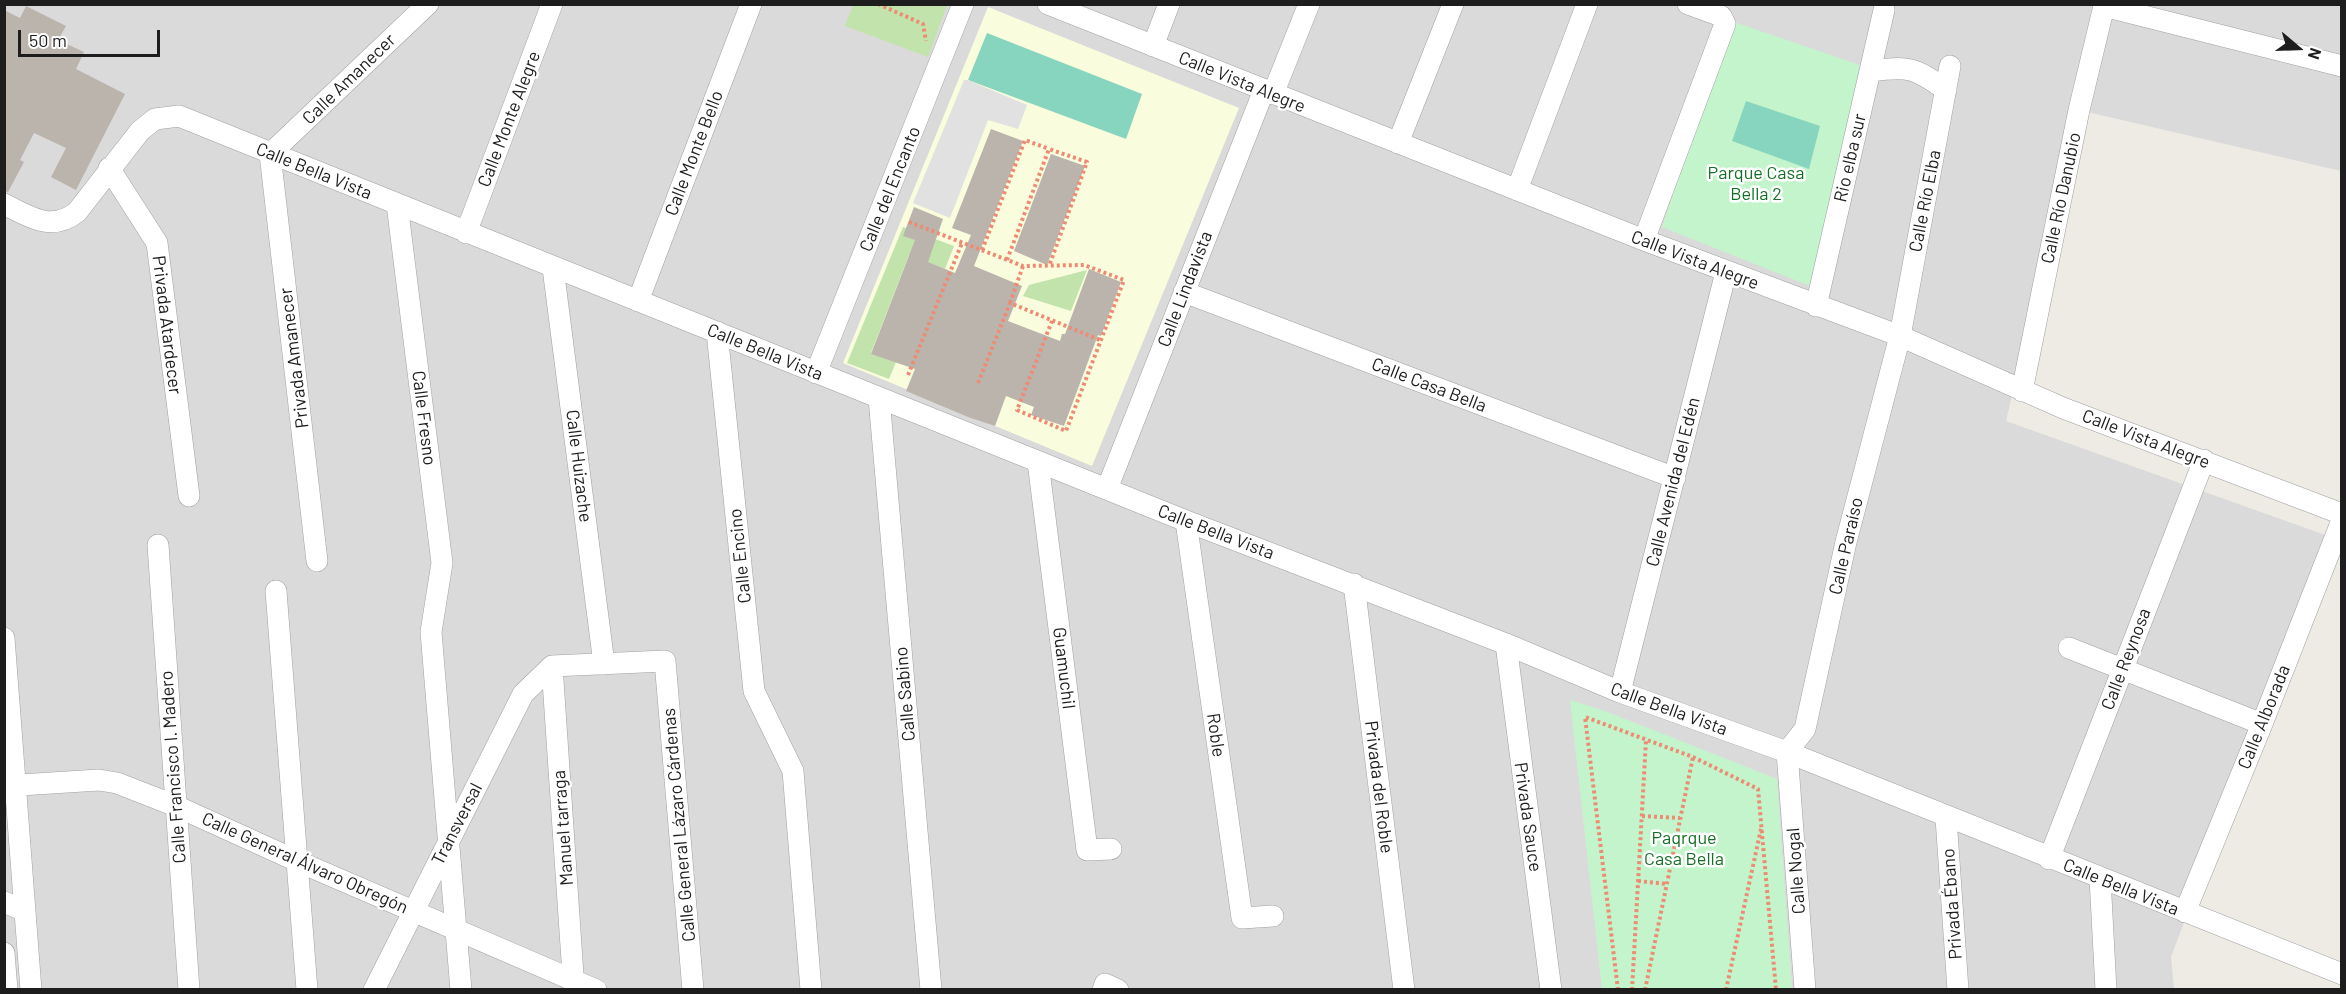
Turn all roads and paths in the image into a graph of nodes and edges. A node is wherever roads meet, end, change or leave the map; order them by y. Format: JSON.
{"nodes":[{"id":1,"x":428,"y":4,"type":"edge"},
{"id":2,"x":552,"y":4,"type":"edge"},
{"id":3,"x":751,"y":4,"type":"edge"},
{"id":4,"x":878,"y":4,"type":"edge"},
{"id":5,"x":963,"y":4,"type":"edge"},
{"id":6,"x":1048,"y":4,"type":"edge"},
{"id":7,"x":1169,"y":4,"type":"edge"},
{"id":8,"x":1309,"y":4,"type":"edge"},
{"id":9,"x":1453,"y":4,"type":"edge"},
{"id":10,"x":1587,"y":4,"type":"edge"},
{"id":11,"x":1689,"y":4,"type":"edge"},
{"id":12,"x":1884,"y":10,"type":"dead end"},
{"id":13,"x":1153,"y":46,"type":"junction"},
{"id":14,"x":927,"y":48,"type":"dead end"},
{"id":15,"x":1950,"y":66,"type":"dead end"},
{"id":16,"x":2342,"y":66,"type":"edge"},
{"id":17,"x":1870,"y":71,"type":"junction"},
{"id":18,"x":1946,"y":90,"type":"junction"},
{"id":19,"x":1268,"y":92,"type":"junction"},
{"id":20,"x":1398,"y":143,"type":"junction"},
{"id":21,"x":1048,"y":149,"type":"junction"},
{"id":22,"x":270,"y":154,"type":"junction"},
{"id":23,"x":109,"y":168,"type":"junction"},
{"id":24,"x":1517,"y":190,"type":"junction"},
{"id":25,"x":4,"y":204,"type":"edge"},
{"id":26,"x":397,"y":204,"type":"junction"},
{"id":27,"x":909,"y":222,"type":"dead end"},
{"id":28,"x":466,"y":233,"type":"junction"},
{"id":29,"x":1644,"y":240,"type":"junction"},
{"id":30,"x":962,"y":243,"type":"junction"},
{"id":31,"x":982,"y":250,"type":"junction"},
{"id":32,"x":1007,"y":260,"type":"junction"},
{"id":33,"x":1023,"y":266,"type":"junction"},
{"id":34,"x":1049,"y":266,"type":"junction"},
{"id":35,"x":553,"y":267,"type":"junction"},
{"id":36,"x":1726,"y":272,"type":"junction"},
{"id":37,"x":1184,"y":292,"type":"junction"},
{"id":38,"x":638,"y":302,"type":"junction"},
{"id":39,"x":1010,"y":303,"type":"junction"},
{"id":40,"x":1815,"y":306,"type":"junction"},
{"id":41,"x":1052,"y":321,"type":"junction"},
{"id":42,"x":717,"y":332,"type":"junction"},
{"id":43,"x":1900,"y":336,"type":"junction"},
{"id":44,"x":1100,"y":340,"type":"junction"},
{"id":45,"x":816,"y":373,"type":"junction"},
{"id":46,"x":908,"y":375,"type":"dead end"},
{"id":47,"x":978,"y":382,"type":"dead end"},
{"id":48,"x":2022,"y":391,"type":"junction"},
{"id":49,"x":879,"y":398,"type":"junction"},
{"id":50,"x":2204,"y":460,"type":"junction"},
{"id":51,"x":1038,"y":462,"type":"junction"},
{"id":52,"x":1675,"y":478,"type":"junction"},
{"id":53,"x":1107,"y":489,"type":"junction"},
{"id":54,"x":189,"y":496,"type":"dead end"},
{"id":55,"x":2342,"y":514,"type":"edge"},
{"id":56,"x":2342,"y":520,"type":"edge"},
{"id":57,"x":1186,"y":521,"type":"junction"},
{"id":58,"x":158,"y":545,"type":"dead end"},
{"id":59,"x":317,"y":561,"type":"dead end"},
{"id":60,"x":1354,"y":585,"type":"junction"},
{"id":61,"x":276,"y":591,"type":"dead end"},
{"id":62,"x":4,"y":638,"type":"edge"},
{"id":63,"x":1506,"y":644,"type":"junction"},
{"id":64,"x":2069,"y":648,"type":"dead end"},
{"id":65,"x":604,"y":664,"type":"junction"},
{"id":66,"x":552,"y":666,"type":"junction"},
{"id":67,"x":2123,"y":668,"type":"junction"},
{"id":68,"x":1620,"y":692,"type":"junction"},
{"id":69,"x":2262,"y":724,"type":"junction"},
{"id":70,"x":1646,"y":740,"type":"junction"},
{"id":71,"x":1787,"y":752,"type":"junction"},
{"id":72,"x":1693,"y":757,"type":"junction"},
{"id":73,"x":10,"y":787,"type":"edge"},
{"id":74,"x":176,"y":806,"type":"junction"},
{"id":75,"x":1642,"y":816,"type":"junction"},
{"id":76,"x":1680,"y":818,"type":"junction"},
{"id":77,"x":1946,"y":818,"type":"junction"},
{"id":78,"x":1762,"y":826,"type":"junction"},
{"id":79,"x":448,"y":841,"type":"junction"},
{"id":80,"x":1111,"y":849,"type":"dead end"},
{"id":81,"x":2049,"y":859,"type":"junction"},
{"id":82,"x":297,"y":861,"type":"junction"},
{"id":83,"x":2100,"y":878,"type":"junction"},
{"id":84,"x":1638,"y":881,"type":"junction"},
{"id":85,"x":1666,"y":884,"type":"junction"},
{"id":86,"x":4,"y":902,"type":"edge"},
{"id":87,"x":414,"y":910,"type":"junction"},
{"id":88,"x":26,"y":911,"type":"junction"},
{"id":89,"x":2185,"y":912,"type":"junction"},
{"id":90,"x":1273,"y":916,"type":"dead end"},
{"id":91,"x":456,"y":929,"type":"junction"},
{"id":92,"x":4,"y":954,"type":"edge"},
{"id":93,"x":2342,"y":974,"type":"edge"},
{"id":94,"x":574,"y":985,"type":"edge"},
{"id":95,"x":7,"y":990,"type":"edge"},
{"id":96,"x":31,"y":990,"type":"edge"},
{"id":97,"x":189,"y":990,"type":"edge"},
{"id":98,"x":307,"y":990,"type":"edge"},
{"id":99,"x":374,"y":990,"type":"edge"},
{"id":100,"x":461,"y":990,"type":"edge"},
{"id":101,"x":596,"y":990,"type":"edge"},
{"id":102,"x":693,"y":990,"type":"edge"},
{"id":103,"x":811,"y":990,"type":"edge"},
{"id":104,"x":931,"y":990,"type":"edge"},
{"id":105,"x":1404,"y":990,"type":"edge"},
{"id":106,"x":1551,"y":990,"type":"edge"},
{"id":107,"x":1618,"y":990,"type":"edge"},
{"id":108,"x":1632,"y":990,"type":"edge"},
{"id":109,"x":1645,"y":990,"type":"edge"},
{"id":110,"x":1726,"y":990,"type":"edge"},
{"id":111,"x":1776,"y":990,"type":"edge"},
{"id":112,"x":1805,"y":990,"type":"edge"},
{"id":113,"x":1958,"y":990,"type":"edge"},
{"id":114,"x":2106,"y":990,"type":"edge"}],
"edges":[{"from":1,"to":22,"type":"street","name":"Calle Amanecer"},
{"from":2,"to":28,"type":"street","name":"Calle Monte Alegre"},
{"from":3,"to":38,"type":"street","name":"Calle Monte Bello"},
{"from":4,"to":14,"type":"path"},
{"from":5,"to":45,"type":"street","name":"Calle del Encanto"},
{"from":6,"to":13,"type":"street","name":"Calle Vista Alegre"},
{"from":7,"to":13,"type":"street"},
{"from":8,"to":19,"type":"street","name":"Calle Lindavista"},
{"from":9,"to":20,"type":"street"},
{"from":10,"to":24,"type":"street"},
{"from":11,"to":29,"type":"street"},
{"from":12,"to":17,"type":"street","name":"Rio elba sur"},
{"from":13,"to":19,"type":"street","name":"Calle Vista Alegre"},
{"from":15,"to":18,"type":"street","name":"Calle Río Elba"},
{"from":16,"to":48,"type":"street","name":"Calle Río Danubio"},
{"from":17,"to":18,"type":"street"},
{"from":17,"to":40,"type":"street","name":"Rio elba sur"},
{"from":18,"to":43,"type":"street","name":"Calle Río Elba"},
{"from":19,"to":20,"type":"street","name":"Calle Vista Alegre"},
{"from":19,"to":37,"type":"street","name":"Calle Lindavista"},
{"from":20,"to":24,"type":"street","name":"Calle Vista Alegre"},
{"from":21,"to":31,"type":"path"},
{"from":21,"to":32,"type":"path"},
{"from":21,"to":34,"type":"path"},
{"from":22,"to":23,"type":"street","name":"Calle Bella Vista"},
{"from":22,"to":26,"type":"street","name":"Calle Bella Vista"},
{"from":22,"to":59,"type":"street","name":"Privada Amanecer"},
{"from":23,"to":25,"type":"street","name":"Calle Bella Vista"},
{"from":23,"to":54,"type":"street","name":"Privada Atardecer"},
{"from":24,"to":29,"type":"street","name":"Calle Vista Alegre"},
{"from":26,"to":28,"type":"street","name":"Calle Bella Vista"},
{"from":26,"to":79,"type":"street","name":"Calle Fresno"},
{"from":27,"to":30,"type":"path"},
{"from":28,"to":35,"type":"street","name":"Calle Bella Vista"},
{"from":29,"to":36,"type":"street","name":"Calle Vista Alegre"},
{"from":30,"to":31,"type":"path"},
{"from":30,"to":46,"type":"path"},
{"from":31,"to":32,"type":"path"},
{"from":32,"to":33,"type":"path"},
{"from":33,"to":34,"type":"path"},
{"from":33,"to":39,"type":"path"},
{"from":34,"to":44,"type":"path"},
{"from":35,"to":38,"type":"street","name":"Calle Bella Vista"},
{"from":35,"to":65,"type":"street","name":"Calle Huizache"},
{"from":36,"to":40,"type":"street","name":"Calle Vista Alegre"},
{"from":36,"to":52,"type":"street","name":"Calle Avenida del Edén"},
{"from":37,"to":52,"type":"street","name":"Calle Casa Bella"},
{"from":37,"to":53,"type":"street","name":"Calle Lindavista"},
{"from":38,"to":42,"type":"street","name":"Calle Bella Vista"},
{"from":39,"to":41,"type":"path"},
{"from":39,"to":47,"type":"path"},
{"from":40,"to":43,"type":"street","name":"Calle Vista Alegre"},
{"from":41,"to":44,"type":"path"},
{"from":41,"to":44,"type":"path"},
{"from":42,"to":45,"type":"street","name":"Calle Bella Vista"},
{"from":42,"to":103,"type":"street","name":"Calle Encino"},
{"from":43,"to":48,"type":"street","name":"Calle Vista Alegre"},
{"from":43,"to":71,"type":"street","name":"Calle Paraíso"},
{"from":45,"to":49,"type":"street","name":"Calle Bella Vista"},
{"from":48,"to":50,"type":"street","name":"Calle Vista Alegre"},
{"from":49,"to":51,"type":"street","name":"Calle Bella Vista"},
{"from":49,"to":104,"type":"street","name":"Calle Sabino"},
{"from":50,"to":55,"type":"street","name":"Calle Vista Alegre"},
{"from":50,"to":67,"type":"street","name":"Calle Reynosa"},
{"from":51,"to":53,"type":"street","name":"Calle Bella Vista"},
{"from":51,"to":80,"type":"street","name":"Guamuchil"},
{"from":52,"to":68,"type":"street","name":"Calle Avenida del Edén"},
{"from":53,"to":57,"type":"street","name":"Calle Bella Vista"},
{"from":56,"to":69,"type":"street","name":"Calle Alborada"},
{"from":57,"to":60,"type":"street","name":"Calle Bella Vista"},
{"from":57,"to":90,"type":"street","name":"Roble"},
{"from":58,"to":74,"type":"street","name":"Calle Francisco I. Madero"},
{"from":60,"to":63,"type":"street","name":"Calle Bella Vista"},
{"from":60,"to":105,"type":"street","name":"Privada del Roble"},
{"from":61,"to":82,"type":"street"},
{"from":62,"to":73,"type":"street"},
{"from":63,"to":68,"type":"street","name":"Calle Bella Vista"},
{"from":63,"to":106,"type":"street","name":"Privada Sauce"},
{"from":64,"to":67,"type":"street"},
{"from":65,"to":66,"type":"street"},
{"from":65,"to":102,"type":"street","name":"Calle General Lázaro Cárdenas"},
{"from":66,"to":79,"type":"street","name":"Transversal"},
{"from":66,"to":94,"type":"street","name":"Manuel tarraga"},
{"from":67,"to":69,"type":"street"},
{"from":67,"to":81,"type":"street","name":"Calle Reynosa"},
{"from":68,"to":71,"type":"street","name":"Calle Bella Vista"},
{"from":69,"to":89,"type":"street","name":"Calle Alborada"},
{"from":70,"to":72,"type":"path"},
{"from":70,"to":75,"type":"path"},
{"from":70,"to":107,"type":"path"},
{"from":71,"to":77,"type":"street","name":"Calle Bella Vista"},
{"from":71,"to":112,"type":"street","name":"Calle Nogal"},
{"from":72,"to":76,"type":"path"},
{"from":72,"to":78,"type":"path"},
{"from":73,"to":74,"type":"street","name":"Calle General Álvaro Obregón"},
{"from":73,"to":88,"type":"street"},
{"from":74,"to":82,"type":"street","name":"Calle General Álvaro Obregón"},
{"from":74,"to":97,"type":"street","name":"Calle Francisco I. Madero"},
{"from":75,"to":76,"type":"path"},
{"from":75,"to":84,"type":"path"},
{"from":76,"to":85,"type":"path"},
{"from":77,"to":81,"type":"street","name":"Calle Bella Vista"},
{"from":77,"to":113,"type":"street","name":"Privada Ébano"},
{"from":78,"to":110,"type":"path"},
{"from":78,"to":111,"type":"path"},
{"from":79,"to":87,"type":"street","name":"Transversal"},
{"from":79,"to":91,"type":"street","name":"Calle Fresno"},
{"from":81,"to":83,"type":"street","name":"Calle Bella Vista"},
{"from":82,"to":87,"type":"street","name":"Calle General Álvaro Obregón"},
{"from":82,"to":98,"type":"street"},
{"from":83,"to":89,"type":"street","name":"Calle Bella Vista"},
{"from":83,"to":114,"type":"street"},
{"from":84,"to":85,"type":"path"},
{"from":84,"to":108,"type":"path"},
{"from":85,"to":109,"type":"path"},
{"from":86,"to":88,"type":"street"},
{"from":87,"to":91,"type":"street","name":"Calle General Álvaro Obregón"},
{"from":87,"to":99,"type":"street","name":"Transversal"},
{"from":88,"to":96,"type":"street"},
{"from":89,"to":93,"type":"street","name":"Calle Bella Vista"},
{"from":91,"to":94,"type":"street","name":"Calle General Álvaro Obregón"},
{"from":91,"to":100,"type":"street","name":"Calle Fresno"},
{"from":92,"to":95,"type":"street"},
{"from":94,"to":101,"type":"street","name":"Calle General Álvaro Obregón"}]}
